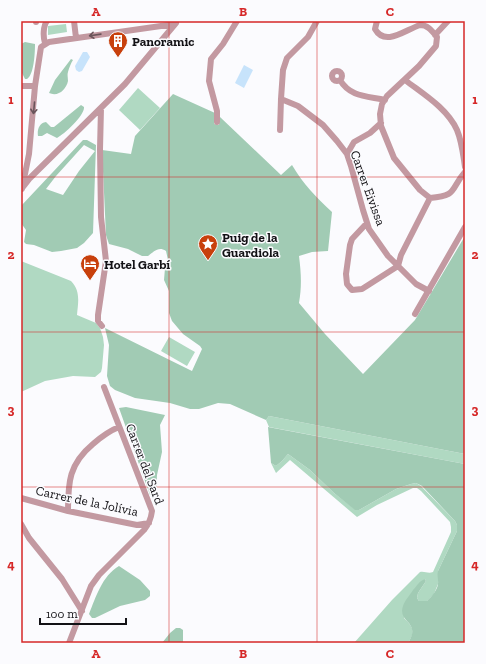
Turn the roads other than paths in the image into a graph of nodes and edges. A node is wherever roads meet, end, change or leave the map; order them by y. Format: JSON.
{"nodes":[{"id":1,"x":47,"y":21,"type":"edge"},
{"id":2,"x":74,"y":21,"type":"edge"},
{"id":3,"x":237,"y":21,"type":"edge"},
{"id":4,"x":317,"y":21,"type":"edge"},
{"id":5,"x":377,"y":21,"type":"edge"},
{"id":6,"x":448,"y":21,"type":"edge"},
{"id":7,"x":176,"y":22,"type":"edge"},
{"id":8,"x":435,"y":35,"type":"junction"},
{"id":9,"x":76,"y":38,"type":"junction"},
{"id":10,"x":45,"y":43,"type":"junction"},
{"id":11,"x":340,"y":80,"type":"dead end"},
{"id":12,"x":405,"y":80,"type":"junction"},
{"id":13,"x":21,"y":86,"type":"edge"},
{"id":14,"x":35,"y":86,"type":"junction"},
{"id":15,"x":280,"y":99,"type":"junction"},
{"id":16,"x":384,"y":100,"type":"junction"},
{"id":17,"x":102,"y":108,"type":"junction"},
{"id":18,"x":216,"y":122,"type":"dead end"},
{"id":19,"x":380,"y":123,"type":"junction"},
{"id":20,"x":280,"y":130,"type":"dead end"},
{"id":21,"x":346,"y":154,"type":"junction"},
{"id":22,"x":465,"y":167,"type":"edge"},
{"id":23,"x":465,"y":172,"type":"edge"},
{"id":24,"x":22,"y":189,"type":"edge"},
{"id":25,"x":430,"y":198,"type":"junction"},
{"id":26,"x":367,"y":223,"type":"junction"},
{"id":27,"x":465,"y":227,"type":"edge"},
{"id":28,"x":398,"y":266,"type":"junction"},
{"id":29,"x":429,"y":291,"type":"junction"},
{"id":30,"x":415,"y":314,"type":"dead end"},
{"id":31,"x":102,"y":326,"type":"dead end"},
{"id":32,"x":104,"y":387,"type":"dead end"},
{"id":33,"x":119,"y":427,"type":"junction"},
{"id":34,"x":21,"y":498,"type":"edge"},
{"id":35,"x":68,"y":511,"type":"junction"},
{"id":36,"x":150,"y":523,"type":"junction"},
{"id":37,"x":21,"y":524,"type":"edge"},
{"id":38,"x":82,"y":611,"type":"junction"},
{"id":39,"x":69,"y":643,"type":"edge"}],
"edges":[{"from":1,"to":10,"type":"street"},
{"from":2,"to":9,"type":"street"},
{"from":3,"to":18,"type":"street"},
{"from":4,"to":15,"type":"street"},
{"from":5,"to":8,"type":"street"},
{"from":6,"to":8,"type":"street"},
{"from":7,"to":9,"type":"street","one_way":true},
{"from":7,"to":17,"type":"street"},
{"from":8,"to":12,"type":"street"},
{"from":9,"to":10,"type":"street"},
{"from":10,"to":14,"type":"street"},
{"from":11,"to":16,"type":"street"},
{"from":12,"to":16,"type":"street"},
{"from":12,"to":22,"type":"street"},
{"from":13,"to":14,"type":"street"},
{"from":14,"to":24,"type":"street","one_way":true},
{"from":15,"to":20,"type":"street"},
{"from":15,"to":21,"type":"street","name":"Carrer Eivissa"},
{"from":16,"to":19,"type":"street"},
{"from":17,"to":24,"type":"street"},
{"from":17,"to":31,"type":"street"},
{"from":19,"to":21,"type":"street"},
{"from":19,"to":25,"type":"street"},
{"from":21,"to":26,"type":"street","name":"Carrer Eivissa"},
{"from":23,"to":25,"type":"street"},
{"from":25,"to":28,"type":"street"},
{"from":26,"to":28,"type":"street","name":"Carrer Eivissa"},
{"from":26,"to":28,"type":"street"},
{"from":27,"to":29,"type":"street"},
{"from":28,"to":29,"type":"street","name":"Carrer Eivissa"},
{"from":29,"to":30,"type":"street"},
{"from":32,"to":33,"type":"street","name":"Carrer del Sard"},
{"from":33,"to":35,"type":"street"},
{"from":33,"to":36,"type":"street","name":"Carrer del Sard"},
{"from":34,"to":35,"type":"street","name":"Carrer de la Jolívia"},
{"from":35,"to":36,"type":"street","name":"Carrer de la Jolívia"},
{"from":36,"to":38,"type":"street","name":"Carrer del Sard"},
{"from":37,"to":38,"type":"street"},
{"from":38,"to":39,"type":"street","name":"Carrer del Sard"}]}
